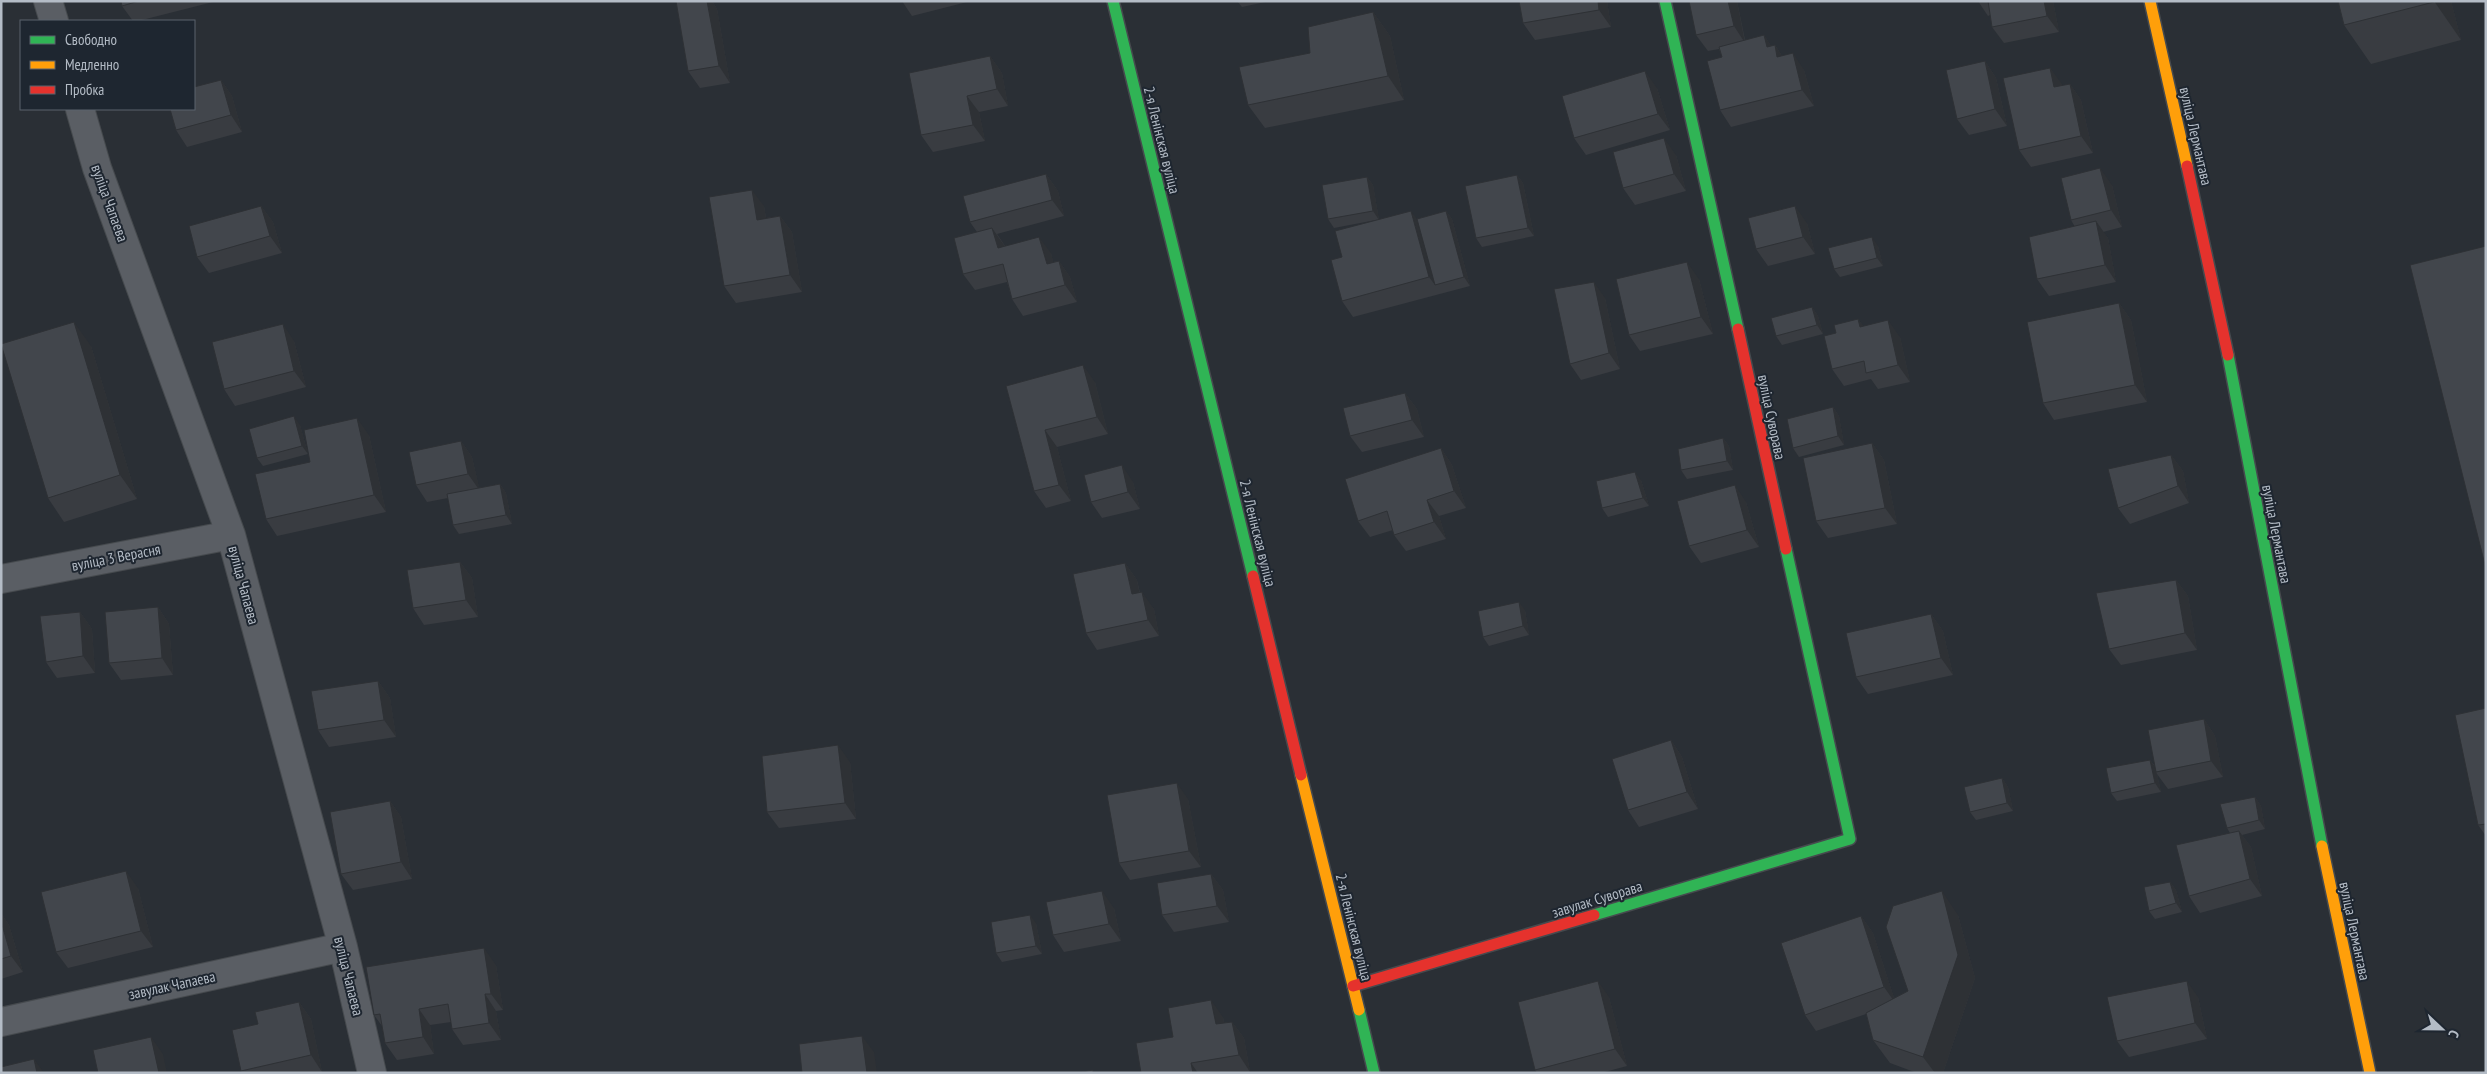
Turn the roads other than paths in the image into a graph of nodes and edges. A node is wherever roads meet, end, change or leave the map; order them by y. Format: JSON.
{"nodes":[{"id":1,"x":48,"y":1,"type":"edge"},
{"id":2,"x":1113,"y":1,"type":"edge"},
{"id":3,"x":1665,"y":1,"type":"edge"},
{"id":4,"x":2150,"y":1,"type":"edge"},
{"id":5,"x":54,"y":20,"type":"edge"},
{"id":6,"x":80,"y":110,"type":"edge"},
{"id":7,"x":231,"y":535,"type":"junction"},
{"id":8,"x":1,"y":579,"type":"edge"},
{"id":9,"x":1850,"y":839,"type":"joint"},
{"id":10,"x":343,"y":947,"type":"junction"},
{"id":11,"x":1353,"y":986,"type":"junction"},
{"id":12,"x":1,"y":1022,"type":"edge"},
{"id":13,"x":372,"y":1073,"type":"edge"},
{"id":14,"x":1374,"y":1073,"type":"edge"},
{"id":15,"x":2370,"y":1073,"type":"edge"}],
"edges":[{"from":1,"to":5,"type":"street"},
{"from":2,"to":11,"type":"street","name":"2-я Ленінская вуліца"},
{"from":3,"to":9,"type":"street","name":"вуліца Суворава"},
{"from":4,"to":15,"type":"street","name":"вуліца Лермантава"},
{"from":6,"to":7,"type":"street","name":"вуліца Чапаева"},
{"from":7,"to":8,"type":"street","name":"вуліца 3 Верасня"},
{"from":7,"to":10,"type":"street","name":"вуліца Чапаева"},
{"from":9,"to":11,"type":"street","name":"завулак Суворава"},
{"from":10,"to":12,"type":"street","name":"завулак Чапаева"},
{"from":10,"to":13,"type":"street","name":"вуліца Чапаева"},
{"from":11,"to":14,"type":"street","name":"2-я Ленінская вуліца"}]}
